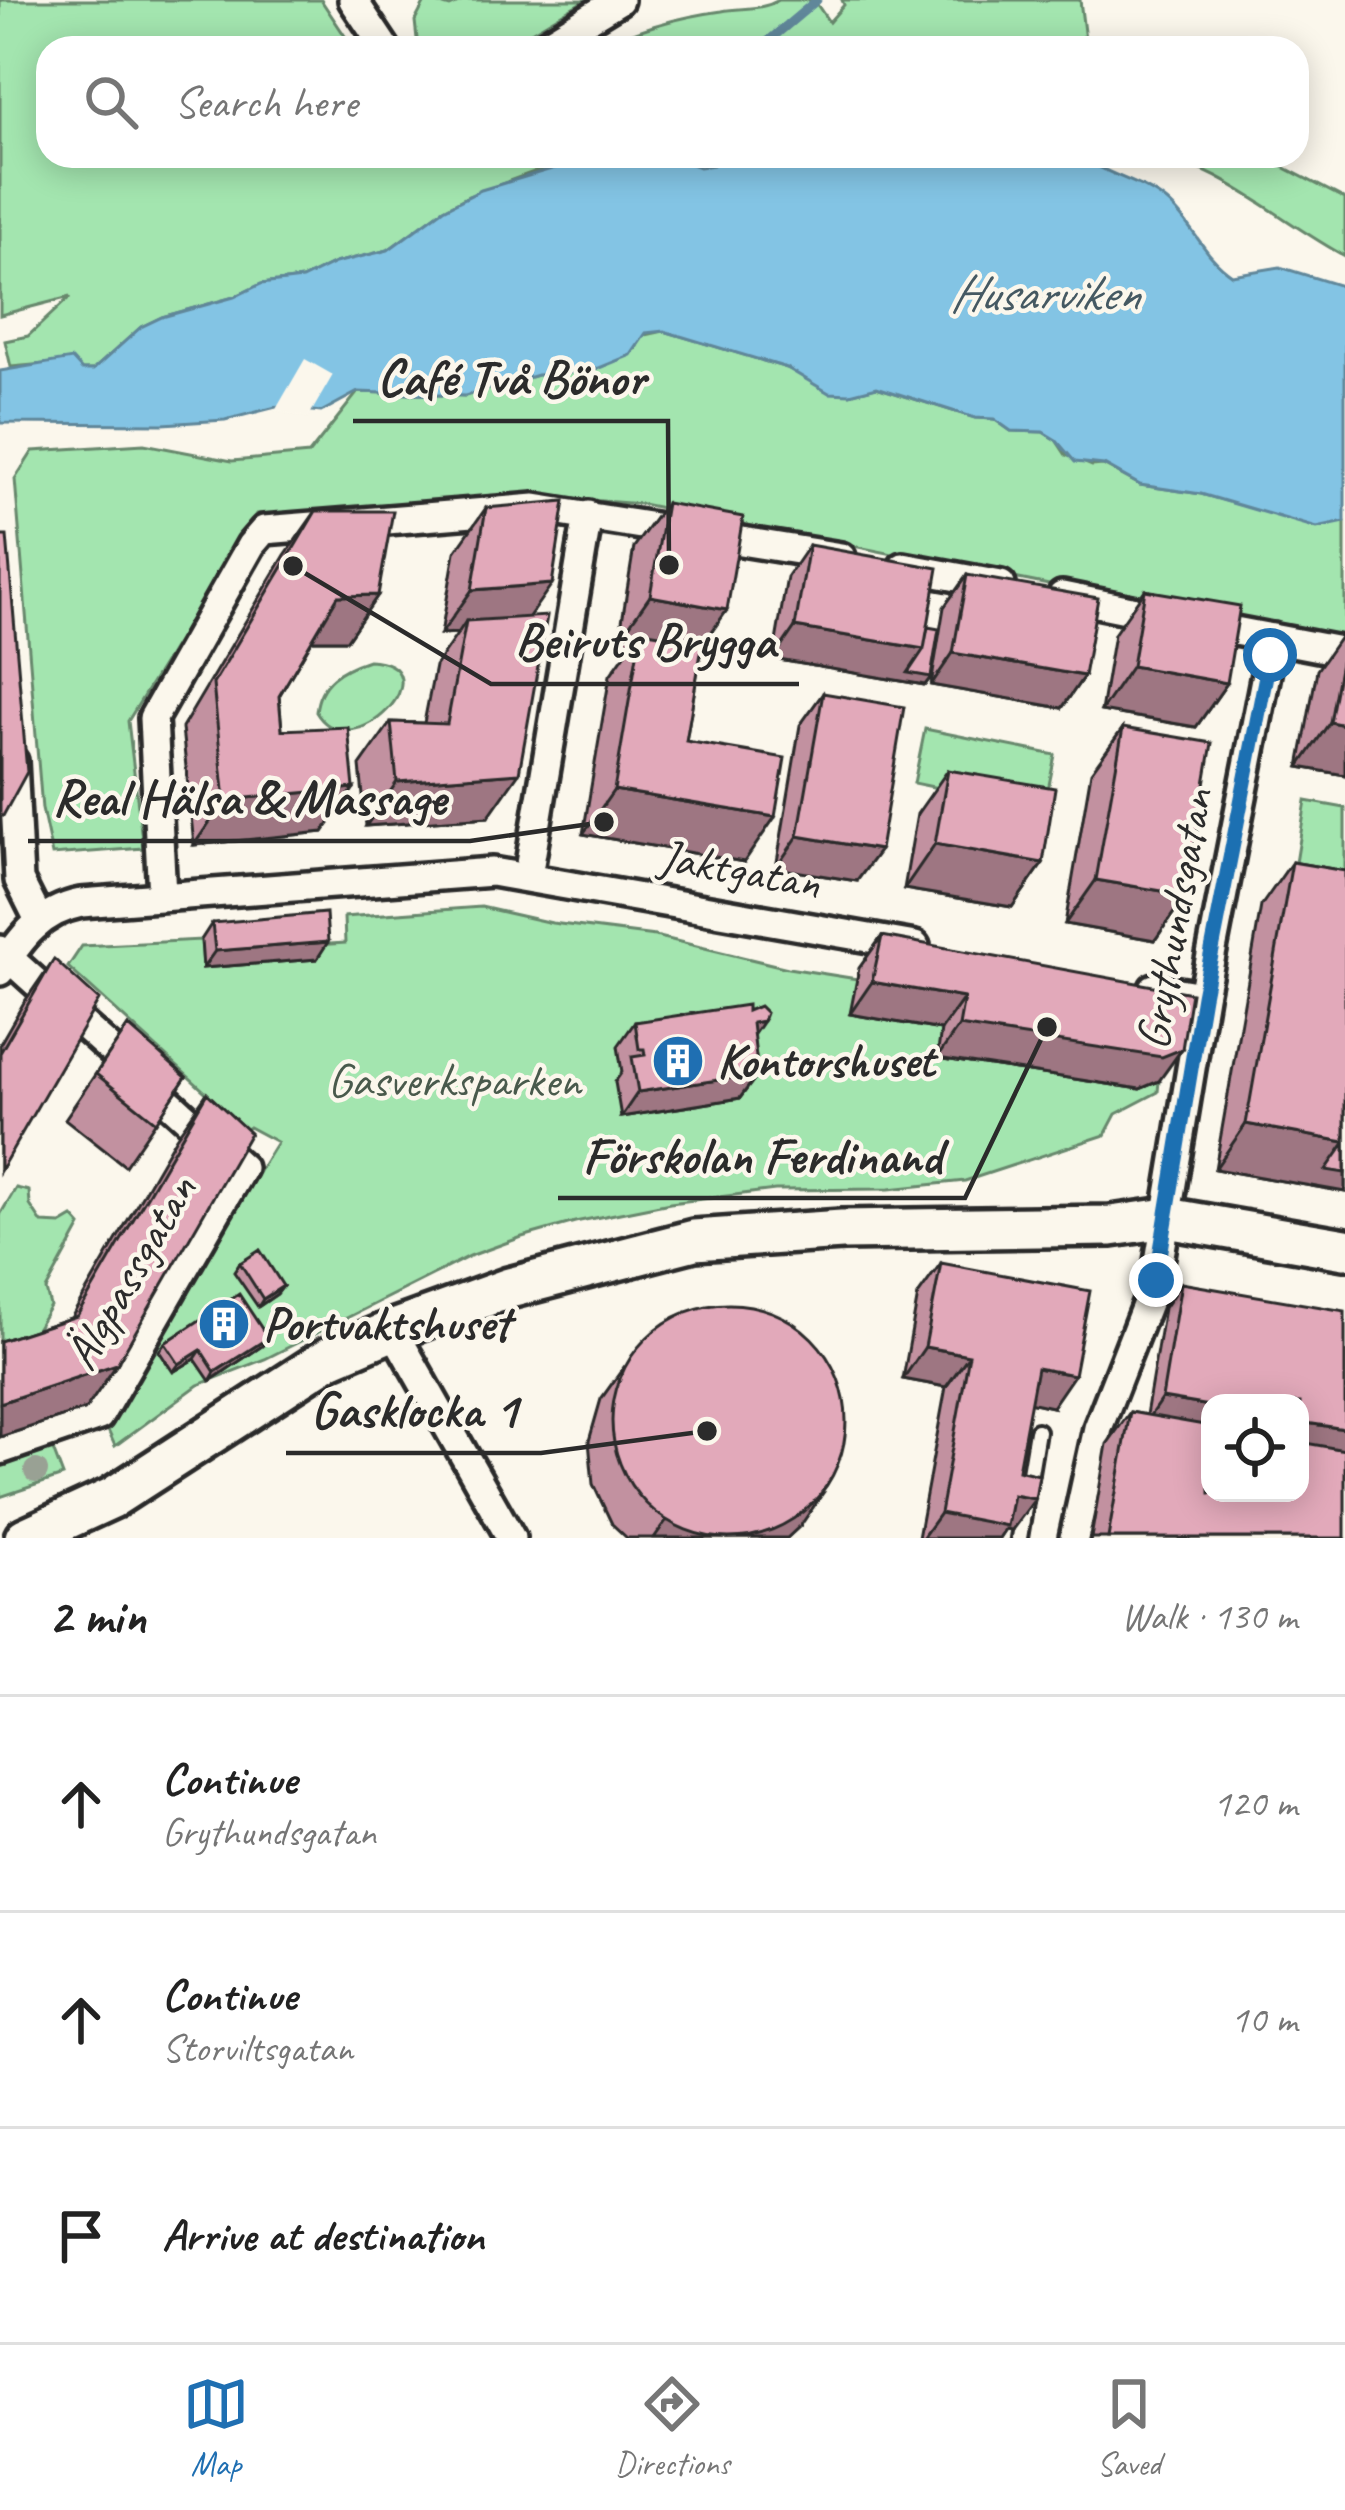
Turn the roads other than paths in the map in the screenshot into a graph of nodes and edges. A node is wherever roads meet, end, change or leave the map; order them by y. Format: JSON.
{"nodes":[{"id":1,"x":353,"y":0,"type":"edge"},
{"id":2,"x":619,"y":0,"type":"edge"},
{"id":3,"x":377,"y":36,"type":"edge"},
{"id":4,"x":560,"y":36,"type":"edge"},
{"id":5,"x":588,"y":515,"type":"junction"},
{"id":6,"x":1273,"y":638,"type":"junction"},
{"id":7,"x":1345,"y":652,"type":"edge"},
{"id":8,"x":11,"y":724,"type":"edge"},
{"id":9,"x":528,"y":876,"type":"junction"},
{"id":10,"x":163,"y":896,"type":"junction"},
{"id":11,"x":39,"y":920,"type":"junction"},
{"id":12,"x":948,"y":952,"type":"edge"},
{"id":13,"x":3,"y":959,"type":"edge"},
{"id":14,"x":1127,"y":983,"type":"edge"},
{"id":15,"x":1203,"y":996,"type":"junction"},
{"id":16,"x":1165,"y":1231,"type":"junction"},
{"id":17,"x":1345,"y":1249,"type":"edge"},
{"id":18,"x":1345,"y":1275,"type":"edge"},
{"id":19,"x":393,"y":1330,"type":"junction"},
{"id":20,"x":1098,"y":1428,"type":"junction"},
{"id":21,"x":1037,"y":1431,"type":"dead end"},
{"id":22,"x":1127,"y":1432,"type":"edge"},
{"id":23,"x":0,"y":1450,"type":"edge"},
{"id":24,"x":25,"y":1538,"type":"edge"},
{"id":25,"x":511,"y":1538,"type":"edge"},
{"id":26,"x":1019,"y":1538,"type":"edge"},
{"id":27,"x":1074,"y":1538,"type":"edge"}],
"edges":[{"from":1,"to":3,"type":"street"},
{"from":2,"to":4,"type":"street"},
{"from":5,"to":6,"type":"street"},
{"from":5,"to":9,"type":"street"},
{"from":5,"to":10,"type":"street"},
{"from":6,"to":7,"type":"street"},
{"from":6,"to":15,"type":"street","name":"Grythundsgatan"},
{"from":8,"to":11,"type":"street"},
{"from":9,"to":10,"type":"street","name":"Jaktgatan"},
{"from":9,"to":12,"type":"street","name":"Jaktgatan"},
{"from":10,"to":11,"type":"street","name":"Jaktgatan"},
{"from":11,"to":13,"type":"street"},
{"from":13,"to":23,"type":"street","name":"Älgpassgatan"},
{"from":14,"to":15,"type":"street"},
{"from":15,"to":16,"type":"street","name":"Grythundsgatan"},
{"from":16,"to":17,"type":"street"},
{"from":16,"to":18,"type":"street"},
{"from":16,"to":19,"type":"street"},
{"from":16,"to":20,"type":"street","name":"Grythundsgatan"},
{"from":19,"to":24,"type":"street"},
{"from":19,"to":25,"type":"street"},
{"from":20,"to":22,"type":"street"},
{"from":20,"to":27,"type":"street","name":"Grythundsgatan"},
{"from":21,"to":26,"type":"lane"}]}
